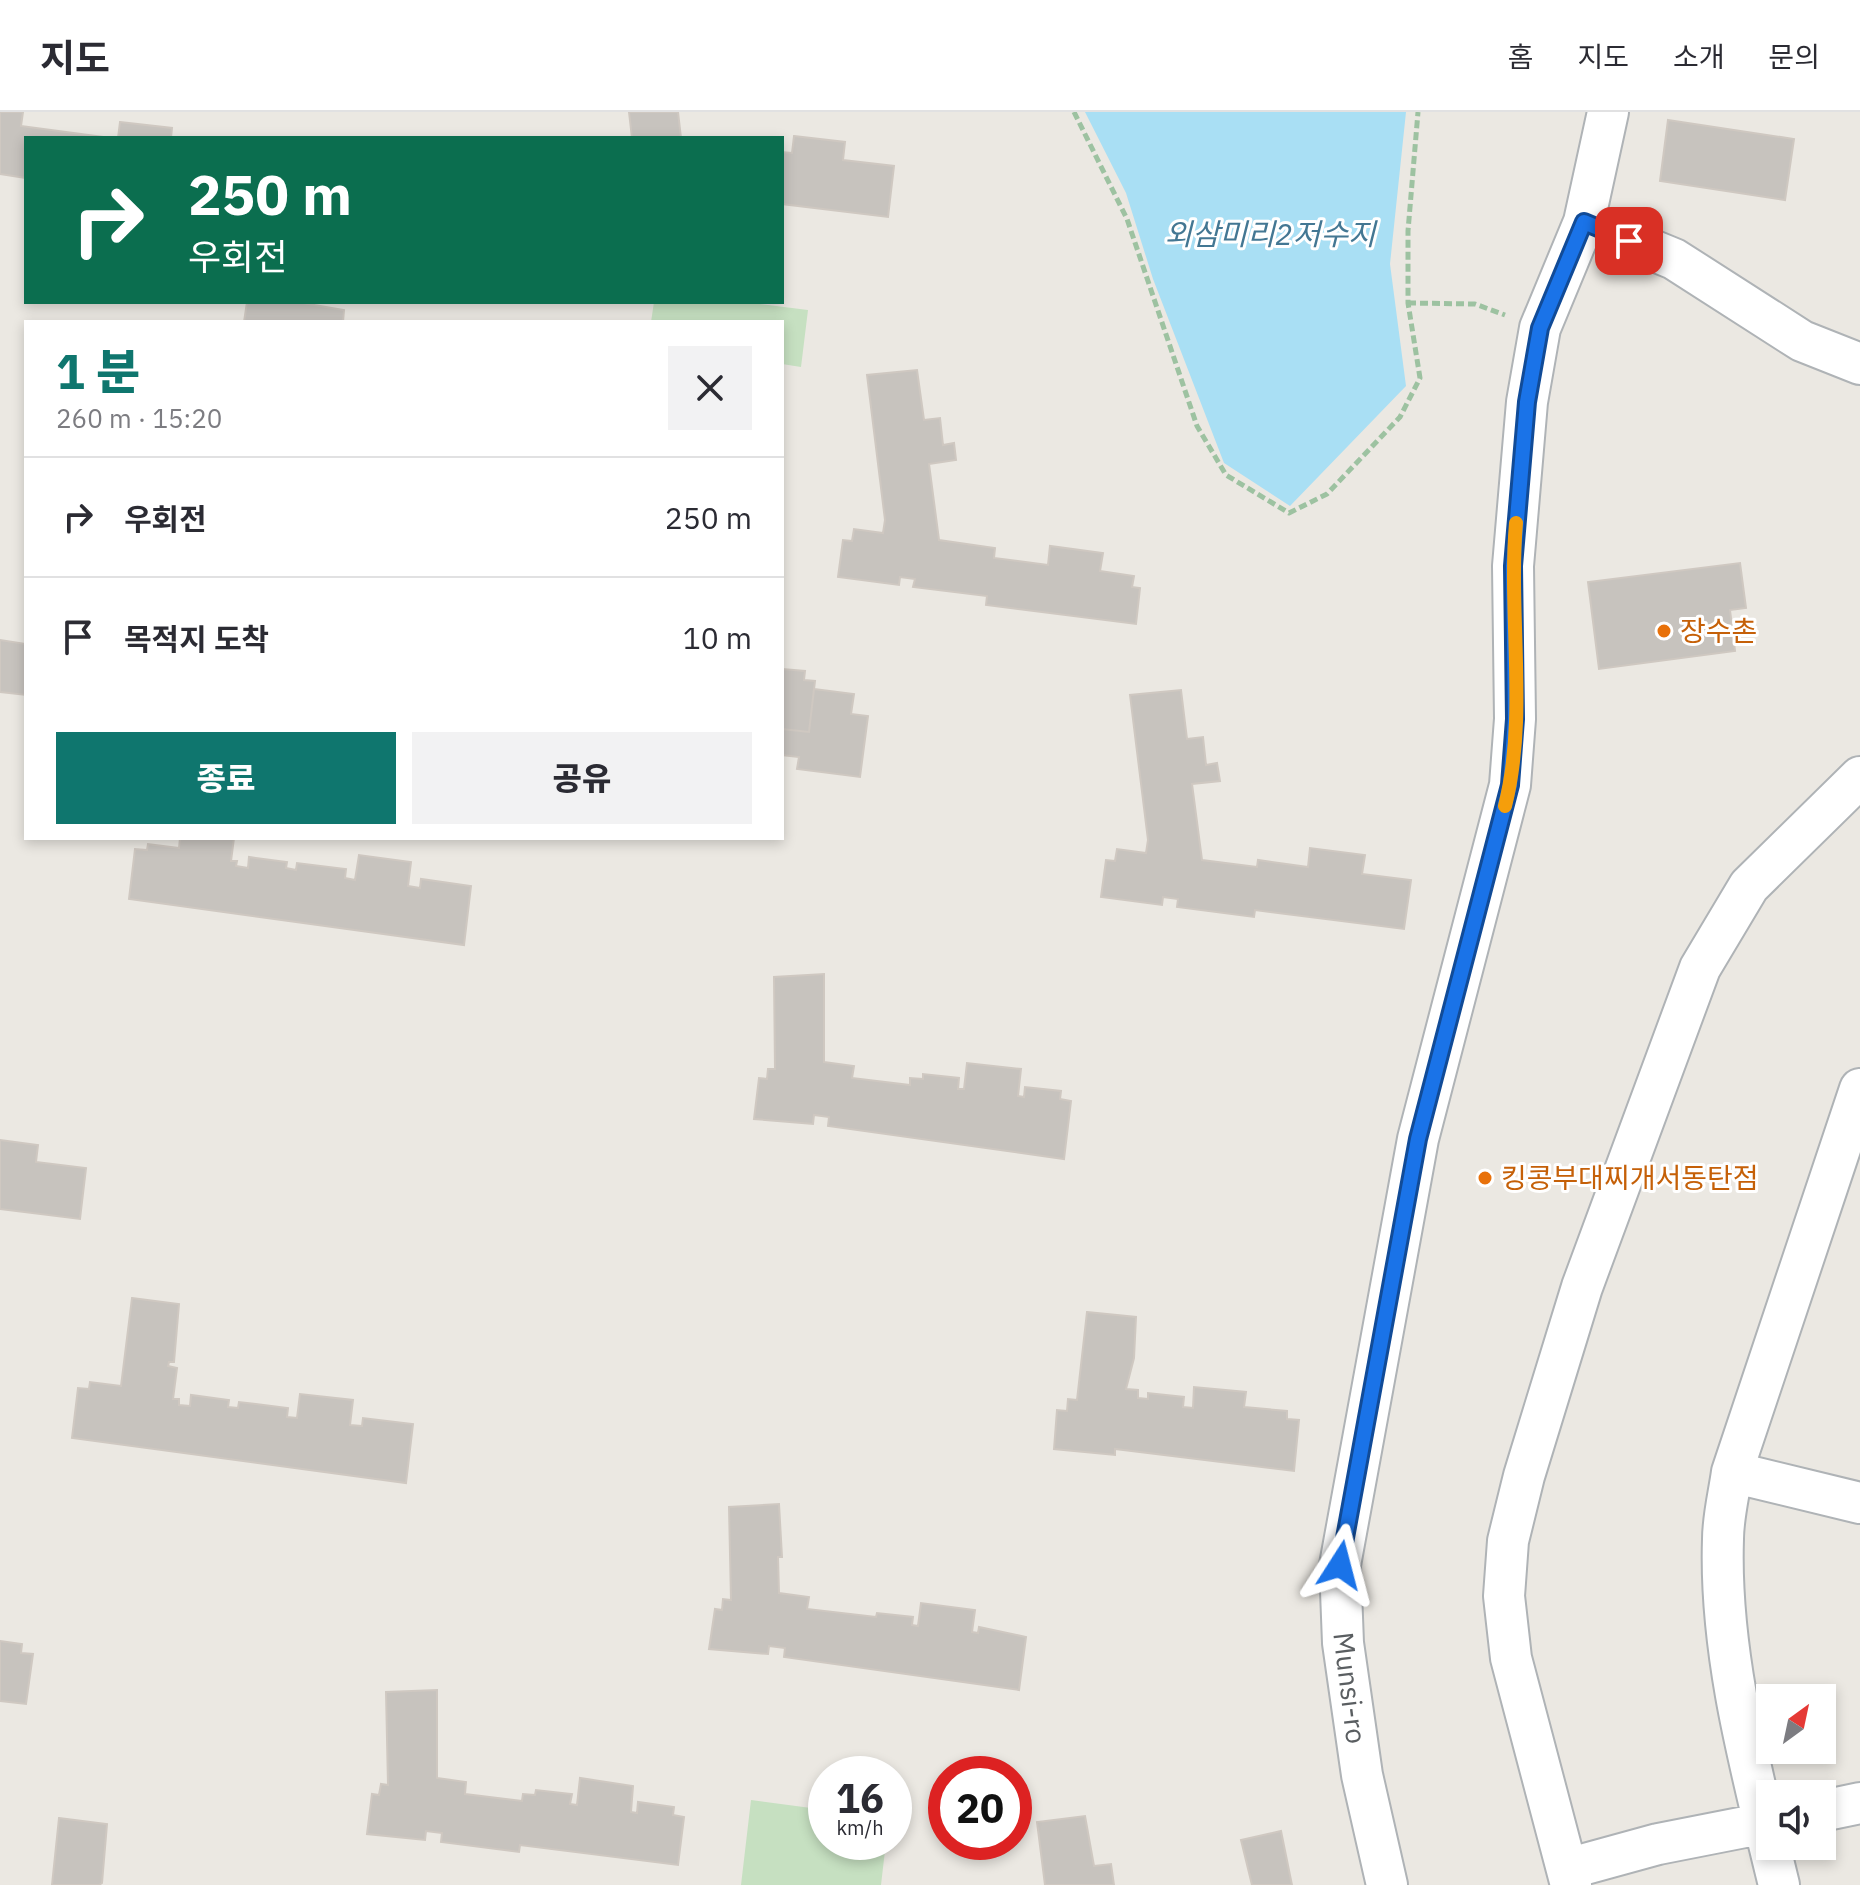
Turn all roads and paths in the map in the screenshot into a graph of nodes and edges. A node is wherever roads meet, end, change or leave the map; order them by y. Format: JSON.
{"nodes":[{"id":1,"x":1074,"y":112,"type":"edge"},
{"id":2,"x":1418,"y":112,"type":"edge"},
{"id":3,"x":1608,"y":112,"type":"edge"},
{"id":4,"x":1584,"y":222,"type":"junction"},
{"id":5,"x":1408,"y":303,"type":"junction"},
{"id":6,"x":1540,"y":328,"type":"junction"},
{"id":7,"x":1860,"y":364,"type":"edge"},
{"id":8,"x":1860,"y":777,"type":"edge"},
{"id":9,"x":1860,"y":1089,"type":"edge"},
{"id":10,"x":1845,"y":1174,"type":"edge"},
{"id":11,"x":1732,"y":1472,"type":"junction"},
{"id":12,"x":1860,"y":1503,"type":"edge"},
{"id":13,"x":1757,"y":1780,"type":"edge"},
{"id":14,"x":1860,"y":1803,"type":"edge"},
{"id":15,"x":1836,"y":1808,"type":"edge"},
{"id":16,"x":1756,"y":1825,"type":"edge"},
{"id":17,"x":1774,"y":1860,"type":"edge"},
{"id":18,"x":1569,"y":1877,"type":"edge"},
{"id":19,"x":1387,"y":1885,"type":"edge"},
{"id":20,"x":1779,"y":1885,"type":"edge"}],
"edges":[{"from":1,"to":5,"type":"path"},
{"from":2,"to":5,"type":"path"},
{"from":3,"to":4,"type":"street","name":"Munsi-ro"},
{"from":4,"to":6,"type":"street","name":"Munsi-ro"},
{"from":4,"to":7,"type":"street"},
{"from":5,"to":6,"type":"path"},
{"from":6,"to":19,"type":"street","name":"Munsi-ro"},
{"from":8,"to":18,"type":"street"},
{"from":9,"to":10,"type":"street"},
{"from":10,"to":11,"type":"street"},
{"from":11,"to":12,"type":"street"},
{"from":11,"to":13,"type":"street"},
{"from":14,"to":15,"type":"street"},
{"from":16,"to":18,"type":"street"},
{"from":17,"to":20,"type":"street"}]}
